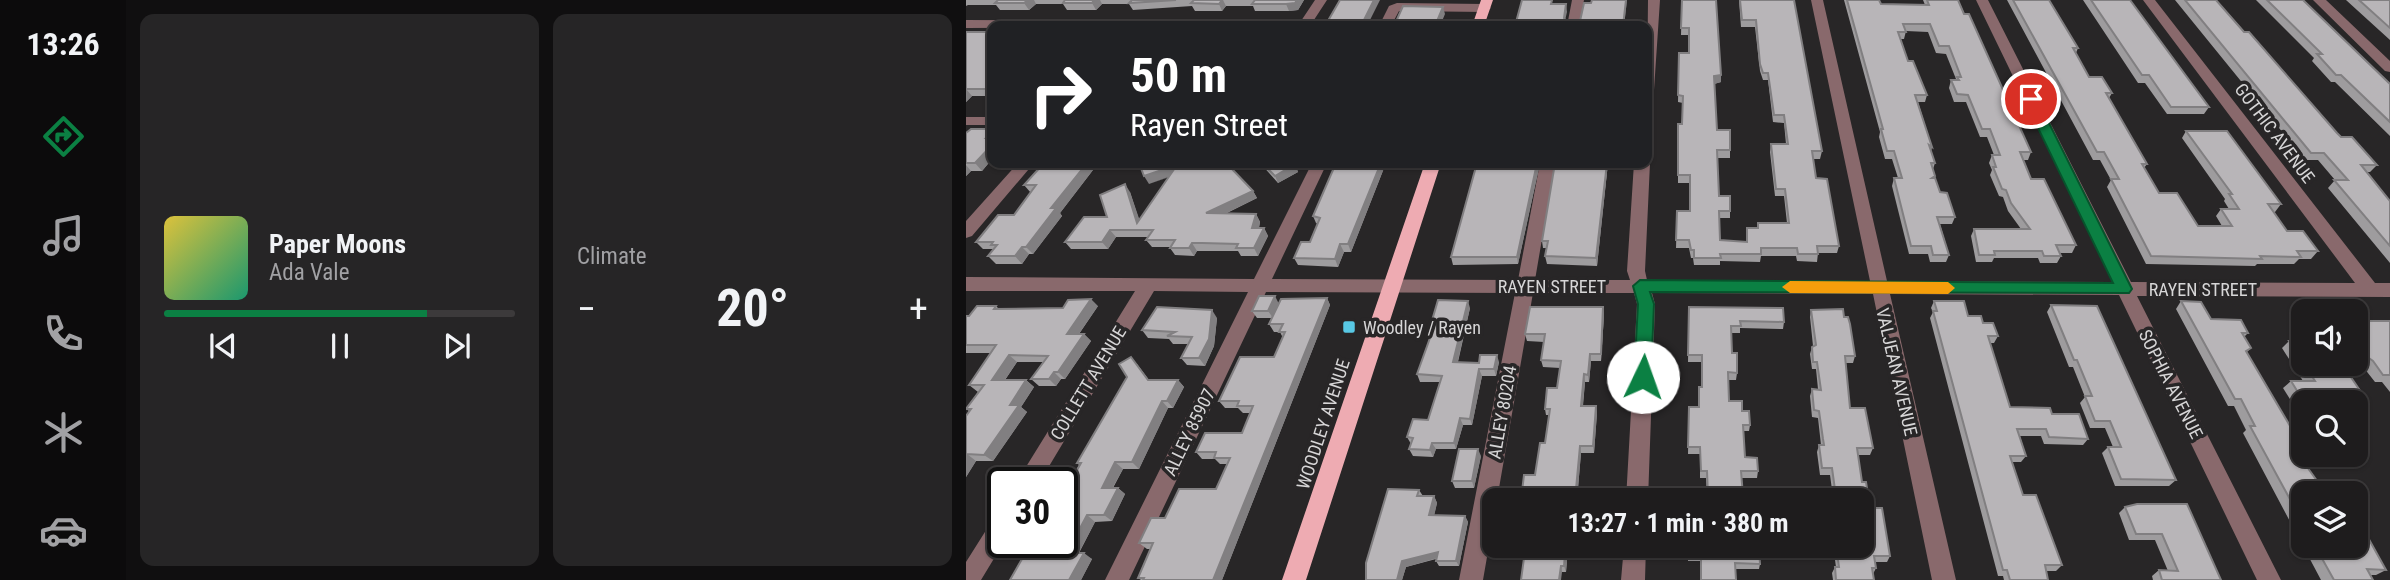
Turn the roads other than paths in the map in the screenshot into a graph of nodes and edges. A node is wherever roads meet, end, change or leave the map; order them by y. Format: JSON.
{"nodes":[{"id":1,"x":1321,"y":0,"type":"edge"},
{"id":2,"x":1578,"y":0,"type":"edge"},
{"id":3,"x":1654,"y":0,"type":"edge"},
{"id":4,"x":1817,"y":0,"type":"edge"},
{"id":5,"x":1982,"y":0,"type":"edge"},
{"id":6,"x":2149,"y":0,"type":"edge"},
{"id":7,"x":2319,"y":0,"type":"edge"},
{"id":8,"x":1486,"y":4,"type":"edge"},
{"id":9,"x":1307,"y":21,"type":"edge"},
{"id":10,"x":1387,"y":21,"type":"edge"},
{"id":11,"x":1480,"y":21,"type":"edge"},
{"id":12,"x":1574,"y":21,"type":"edge"},
{"id":13,"x":966,"y":24,"type":"edge"},
{"id":14,"x":987,"y":24,"type":"edge"},
{"id":15,"x":1652,"y":26,"type":"edge"},
{"id":16,"x":2390,"y":68,"type":"edge"},
{"id":17,"x":966,"y":121,"type":"edge"},
{"id":18,"x":987,"y":121,"type":"edge"},
{"id":19,"x":1022,"y":168,"type":"edge"},
{"id":20,"x":1318,"y":168,"type":"edge"},
{"id":21,"x":1431,"y":168,"type":"edge"},
{"id":22,"x":1547,"y":168,"type":"edge"},
{"id":23,"x":1643,"y":168,"type":"edge"},
{"id":24,"x":966,"y":232,"type":"edge"},
{"id":25,"x":966,"y":284,"type":"edge"},
{"id":26,"x":1149,"y":284,"type":"junction"},
{"id":27,"x":1262,"y":284,"type":"junction"},
{"id":28,"x":1393,"y":285,"type":"junction"},
{"id":29,"x":1525,"y":286,"type":"junction"},
{"id":30,"x":1640,"y":286,"type":"junction"},
{"id":31,"x":1878,"y":288,"type":"junction"},
{"id":32,"x":2124,"y":289,"type":"junction"},
{"id":33,"x":2370,"y":290,"type":"junction"},
{"id":34,"x":2390,"y":290,"type":"edge"},
{"id":35,"x":1037,"y":467,"type":"edge"},
{"id":36,"x":1638,"y":488,"type":"edge"},
{"id":37,"x":987,"y":549,"type":"edge"},
{"id":38,"x":1634,"y":558,"type":"edge"},
{"id":39,"x":968,"y":580,"type":"edge"},
{"id":40,"x":1117,"y":580,"type":"edge"},
{"id":41,"x":1294,"y":580,"type":"edge"},
{"id":42,"x":1471,"y":580,"type":"edge"},
{"id":43,"x":1633,"y":580,"type":"edge"},
{"id":44,"x":1944,"y":580,"type":"edge"},
{"id":45,"x":2269,"y":580,"type":"edge"}],
"edges":[{"from":1,"to":9,"type":"street"},
{"from":2,"to":12,"type":"street"},
{"from":3,"to":15,"type":"street"},
{"from":4,"to":31,"type":"street","name":"VALJEAN AVENUE"},
{"from":5,"to":32,"type":"street","name":"SOPHIA AVENUE"},
{"from":6,"to":33,"type":"street","name":"GOTHIC AVENUE"},
{"from":7,"to":16,"type":"street"},
{"from":8,"to":10,"type":"street"},
{"from":8,"to":11,"type":"main road"},
{"from":13,"to":14,"type":"street"},
{"from":17,"to":18,"type":"street"},
{"from":19,"to":24,"type":"street"},
{"from":20,"to":27,"type":"street","name":"ALLEY 85907"},
{"from":21,"to":28,"type":"main road","name":"WOODLEY AVENUE"},
{"from":22,"to":29,"type":"street","name":"ALLEY 80204"},
{"from":23,"to":30,"type":"street"},
{"from":25,"to":26,"type":"street","name":"RAYEN STREET"},
{"from":26,"to":27,"type":"street","name":"RAYEN STREET"},
{"from":26,"to":35,"type":"street","name":"COLLETT AVENUE"},
{"from":27,"to":28,"type":"street","name":"RAYEN STREET"},
{"from":27,"to":40,"type":"street","name":"ALLEY 85907"},
{"from":28,"to":29,"type":"street","name":"RAYEN STREET"},
{"from":28,"to":41,"type":"main road","name":"WOODLEY AVENUE"},
{"from":29,"to":30,"type":"street","name":"RAYEN STREET"},
{"from":29,"to":42,"type":"street","name":"ALLEY 80204"},
{"from":30,"to":31,"type":"street","name":"RAYEN STREET"},
{"from":30,"to":36,"type":"street"},
{"from":31,"to":32,"type":"street","name":"RAYEN STREET"},
{"from":31,"to":44,"type":"street","name":"VALJEAN AVENUE"},
{"from":32,"to":33,"type":"street","name":"RAYEN STREET"},
{"from":32,"to":45,"type":"street","name":"SOPHIA AVENUE"},
{"from":33,"to":34,"type":"street","name":"RAYEN STREET"},
{"from":37,"to":39,"type":"street"},
{"from":38,"to":43,"type":"street"}]}
